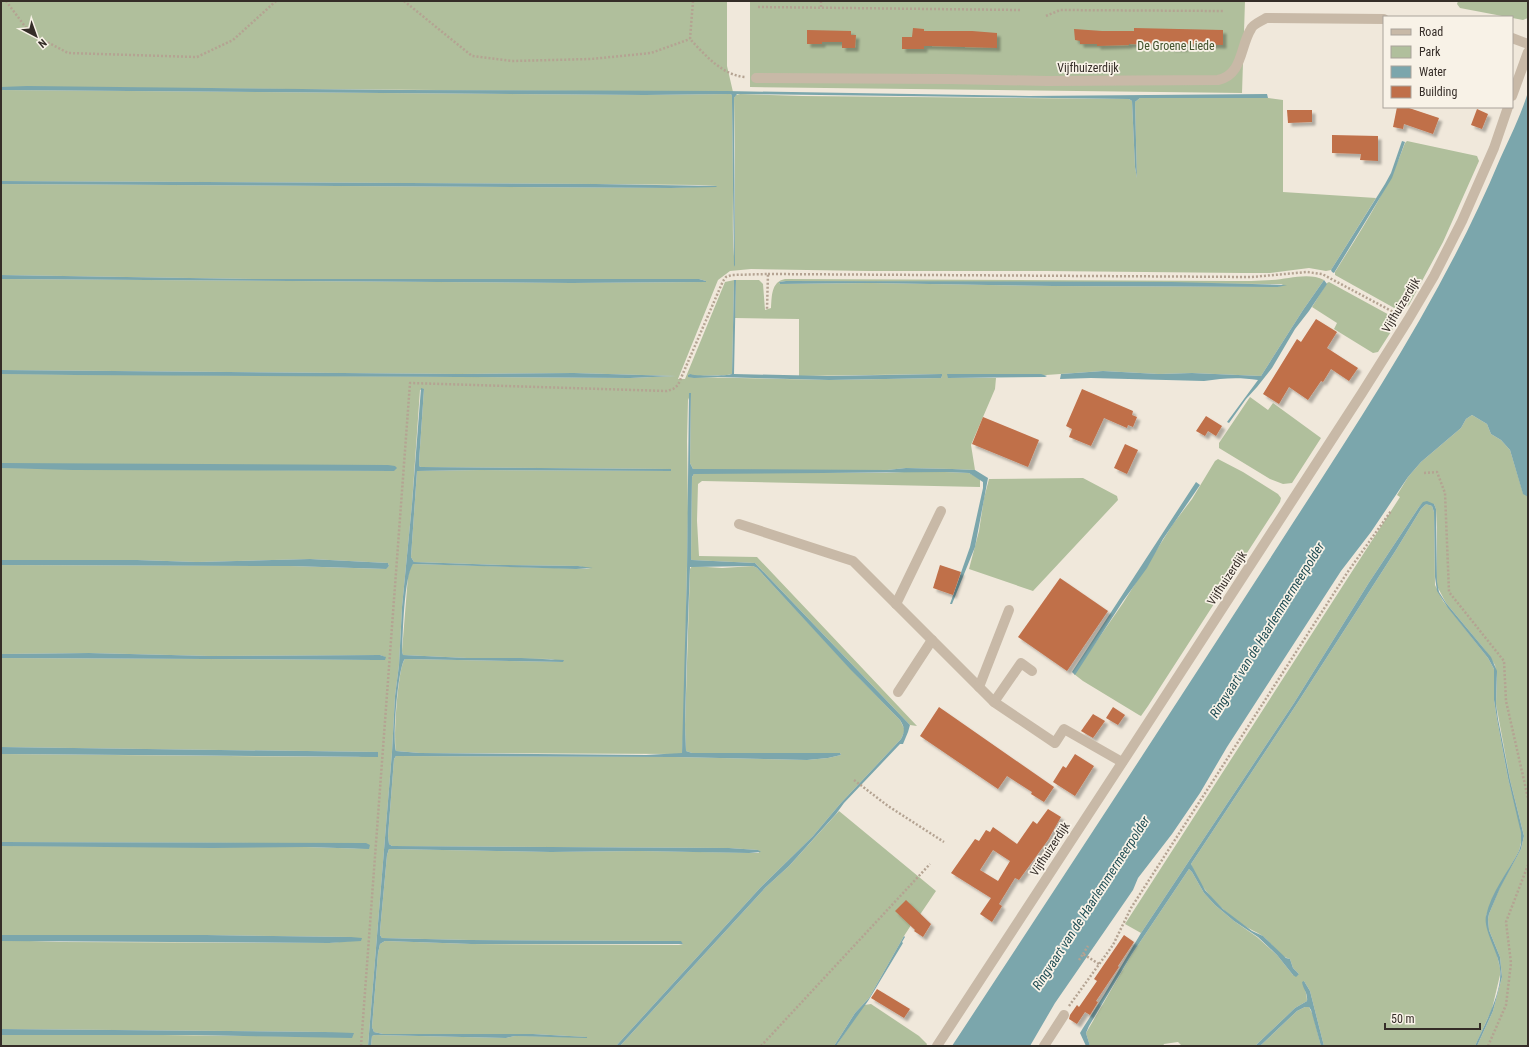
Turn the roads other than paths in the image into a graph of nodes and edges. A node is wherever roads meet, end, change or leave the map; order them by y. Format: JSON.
{"nodes":[{"id":1,"x":1383,"y":19,"type":"edge"},
{"id":2,"x":1513,"y":38,"type":"edge"},
{"id":3,"x":1528,"y":44,"type":"edge"},
{"id":4,"x":1528,"y":52,"type":"edge"},
{"id":5,"x":756,"y":78,"type":"road end"},
{"id":6,"x":1513,"y":93,"type":"edge"},
{"id":7,"x":1508,"y":108,"type":"edge"},
{"id":8,"x":941,"y":511,"type":"dead end"},
{"id":9,"x":739,"y":524,"type":"dead end"},
{"id":10,"x":896,"y":604,"type":"junction"},
{"id":11,"x":1009,"y":610,"type":"dead end"},
{"id":12,"x":932,"y":640,"type":"junction"},
{"id":13,"x":1032,"y":671,"type":"dead end"},
{"id":14,"x":979,"y":687,"type":"junction"},
{"id":15,"x":898,"y":692,"type":"dead end"},
{"id":16,"x":994,"y":702,"type":"junction"},
{"id":17,"x":1122,"y":762,"type":"junction"},
{"id":18,"x":1064,"y":1015,"type":"road end"},
{"id":19,"x":937,"y":1046,"type":"edge"},
{"id":20,"x":1044,"y":1046,"type":"edge"}],
"edges":[{"from":1,"to":5,"type":"street","name":"Vijfhuizerdijk"},
{"from":2,"to":3,"type":"street"},
{"from":4,"to":6,"type":"street"},
{"from":7,"to":17,"type":"street","name":"Vijfhuizerdijk"},
{"from":8,"to":10,"type":"street"},
{"from":9,"to":10,"type":"street"},
{"from":10,"to":12,"type":"street"},
{"from":11,"to":14,"type":"street"},
{"from":12,"to":14,"type":"street"},
{"from":12,"to":15,"type":"street"},
{"from":13,"to":16,"type":"street"},
{"from":14,"to":16,"type":"street"},
{"from":16,"to":17,"type":"street"},
{"from":17,"to":19,"type":"street","name":"Vijfhuizerdijk"},
{"from":18,"to":20,"type":"street"}]}
